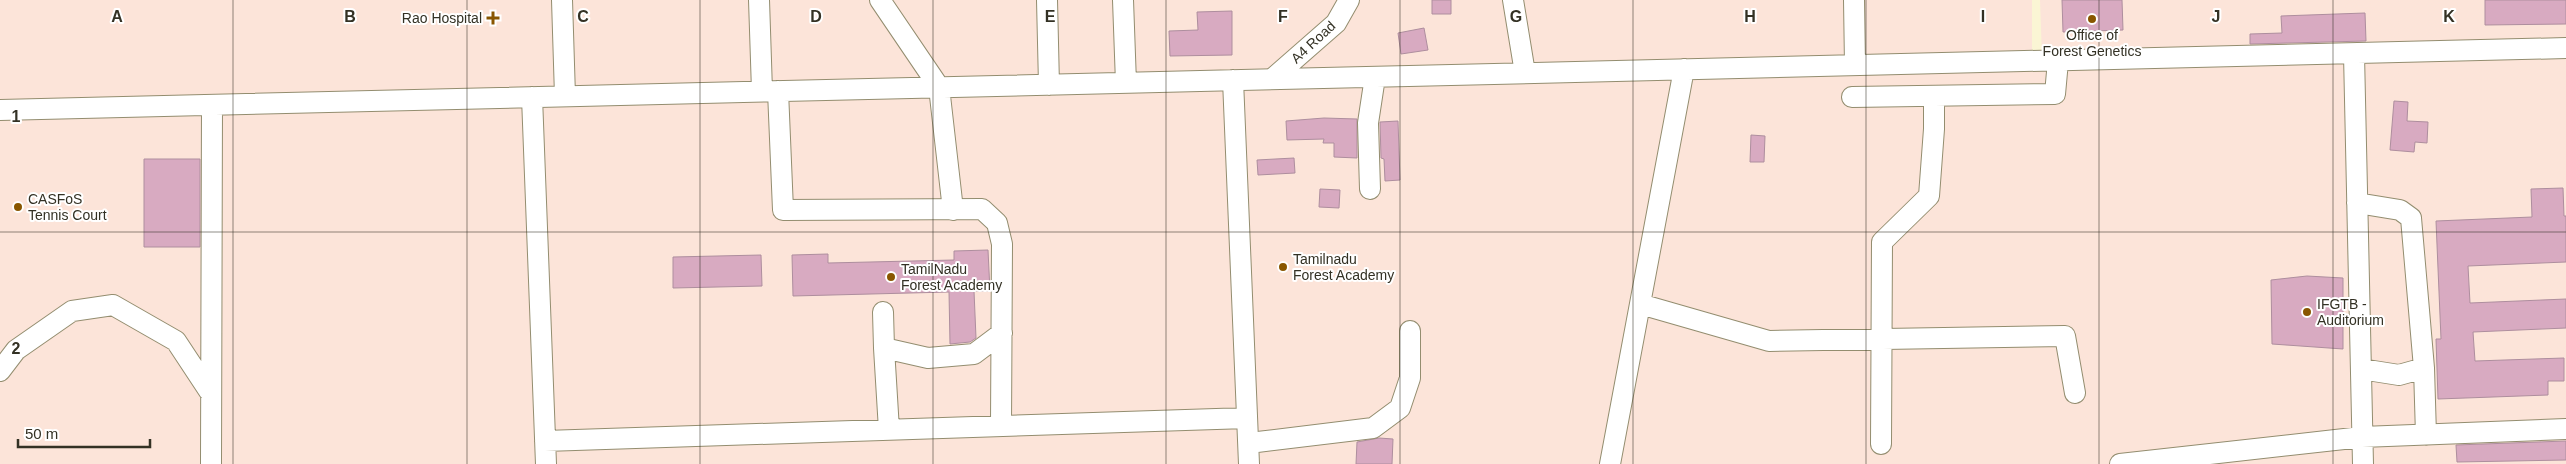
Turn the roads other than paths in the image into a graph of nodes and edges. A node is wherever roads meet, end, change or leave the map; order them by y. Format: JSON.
{"nodes":[{"id":1,"x":562,"y":0,"type":"edge"},
{"id":2,"x":758,"y":0,"type":"edge"},
{"id":3,"x":880,"y":0,"type":"edge"},
{"id":4,"x":1047,"y":0,"type":"edge"},
{"id":5,"x":1123,"y":0,"type":"edge"},
{"id":6,"x":1349,"y":0,"type":"edge"},
{"id":7,"x":1513,"y":0,"type":"edge"},
{"id":8,"x":1854,"y":0,"type":"edge"},
{"id":9,"x":2566,"y":48,"type":"edge"},
{"id":10,"x":2354,"y":54,"type":"junction"},
{"id":11,"x":2058,"y":61,"type":"junction"},
{"id":12,"x":1855,"y":65,"type":"junction"},
{"id":13,"x":1684,"y":69,"type":"junction"},
{"id":14,"x":1525,"y":73,"type":"junction"},
{"id":15,"x":1375,"y":77,"type":"junction"},
{"id":16,"x":1272,"y":79,"type":"junction"},
{"id":17,"x":1233,"y":80,"type":"junction"},
{"id":18,"x":1126,"y":83,"type":"junction"},
{"id":19,"x":1049,"y":85,"type":"junction"},
{"id":20,"x":939,"y":87,"type":"junction"},
{"id":21,"x":770,"y":91,"type":"junction"},
{"id":22,"x":565,"y":96,"type":"junction"},
{"id":23,"x":1934,"y":96,"type":"junction"},
{"id":24,"x":532,"y":97,"type":"junction"},
{"id":25,"x":1852,"y":97,"type":"dead end"},
{"id":26,"x":212,"y":105,"type":"junction"},
{"id":27,"x":0,"y":110,"type":"edge"},
{"id":28,"x":1370,"y":189,"type":"dead end"},
{"id":29,"x":2357,"y":203,"type":"junction"},
{"id":30,"x":953,"y":210,"type":"junction"},
{"id":31,"x":1640,"y":304,"type":"junction"},
{"id":32,"x":883,"y":312,"type":"dead end"},
{"id":33,"x":1410,"y":331,"type":"dead end"},
{"id":34,"x":1002,"y":333,"type":"junction"},
{"id":35,"x":1881,"y":339,"type":"junction"},
{"id":36,"x":884,"y":348,"type":"junction"},
{"id":37,"x":2424,"y":368,"type":"junction"},
{"id":38,"x":2361,"y":369,"type":"junction"},
{"id":39,"x":0,"y":371,"type":"edge"},
{"id":40,"x":209,"y":391,"type":"junction"},
{"id":41,"x":2075,"y":393,"type":"dead end"},
{"id":42,"x":1248,"y":418,"type":"junction"},
{"id":43,"x":1001,"y":426,"type":"junction"},
{"id":44,"x":2566,"y":429,"type":"edge"},
{"id":45,"x":889,"y":430,"type":"junction"},
{"id":46,"x":2426,"y":435,"type":"junction"},
{"id":47,"x":2362,"y":437,"type":"junction"},
{"id":48,"x":545,"y":441,"type":"junction"},
{"id":49,"x":1249,"y":443,"type":"junction"},
{"id":50,"x":1881,"y":444,"type":"dead end"},
{"id":51,"x":2193,"y":460,"type":"edge"},
{"id":52,"x":211,"y":464,"type":"edge"},
{"id":53,"x":546,"y":464,"type":"edge"},
{"id":54,"x":1250,"y":464,"type":"edge"},
{"id":55,"x":1610,"y":464,"type":"edge"},
{"id":56,"x":2120,"y":464,"type":"edge"},
{"id":57,"x":2363,"y":464,"type":"edge"}],
"edges":[{"from":1,"to":22,"type":"street"},
{"from":2,"to":21,"type":"street"},
{"from":3,"to":20,"type":"street"},
{"from":4,"to":19,"type":"street"},
{"from":5,"to":18,"type":"street"},
{"from":6,"to":16,"type":"street","name":"A4 Road"},
{"from":7,"to":14,"type":"street"},
{"from":8,"to":12,"type":"street"},
{"from":9,"to":10,"type":"street"},
{"from":10,"to":11,"type":"street"},
{"from":10,"to":29,"type":"street"},
{"from":11,"to":12,"type":"street"},
{"from":11,"to":23,"type":"street"},
{"from":12,"to":13,"type":"street"},
{"from":13,"to":14,"type":"street"},
{"from":13,"to":31,"type":"street"},
{"from":14,"to":15,"type":"street"},
{"from":15,"to":16,"type":"street"},
{"from":15,"to":28,"type":"street"},
{"from":16,"to":17,"type":"street"},
{"from":17,"to":18,"type":"street"},
{"from":17,"to":42,"type":"street"},
{"from":18,"to":19,"type":"street"},
{"from":19,"to":20,"type":"street"},
{"from":20,"to":21,"type":"street"},
{"from":20,"to":30,"type":"street"},
{"from":21,"to":22,"type":"street"},
{"from":21,"to":30,"type":"street"},
{"from":22,"to":24,"type":"street"},
{"from":23,"to":25,"type":"street"},
{"from":23,"to":35,"type":"street"},
{"from":24,"to":26,"type":"street"},
{"from":24,"to":48,"type":"street"},
{"from":26,"to":27,"type":"street"},
{"from":26,"to":40,"type":"street"},
{"from":29,"to":37,"type":"street"},
{"from":29,"to":38,"type":"street"},
{"from":30,"to":34,"type":"street"},
{"from":31,"to":35,"type":"street"},
{"from":31,"to":55,"type":"street"},
{"from":32,"to":36,"type":"street"},
{"from":33,"to":49,"type":"street"},
{"from":34,"to":36,"type":"street"},
{"from":34,"to":43,"type":"street"},
{"from":35,"to":41,"type":"street"},
{"from":35,"to":50,"type":"street"},
{"from":36,"to":45,"type":"street"},
{"from":37,"to":38,"type":"street"},
{"from":37,"to":46,"type":"street"},
{"from":38,"to":47,"type":"street"},
{"from":39,"to":40,"type":"street"},
{"from":40,"to":52,"type":"street"},
{"from":42,"to":43,"type":"street"},
{"from":42,"to":49,"type":"street"},
{"from":43,"to":45,"type":"street"},
{"from":44,"to":46,"type":"street"},
{"from":45,"to":48,"type":"street"},
{"from":46,"to":47,"type":"street"},
{"from":47,"to":51,"type":"street"},
{"from":47,"to":57,"type":"street"},
{"from":48,"to":53,"type":"street"},
{"from":49,"to":54,"type":"street"},
{"from":51,"to":56,"type":"street"}]}
